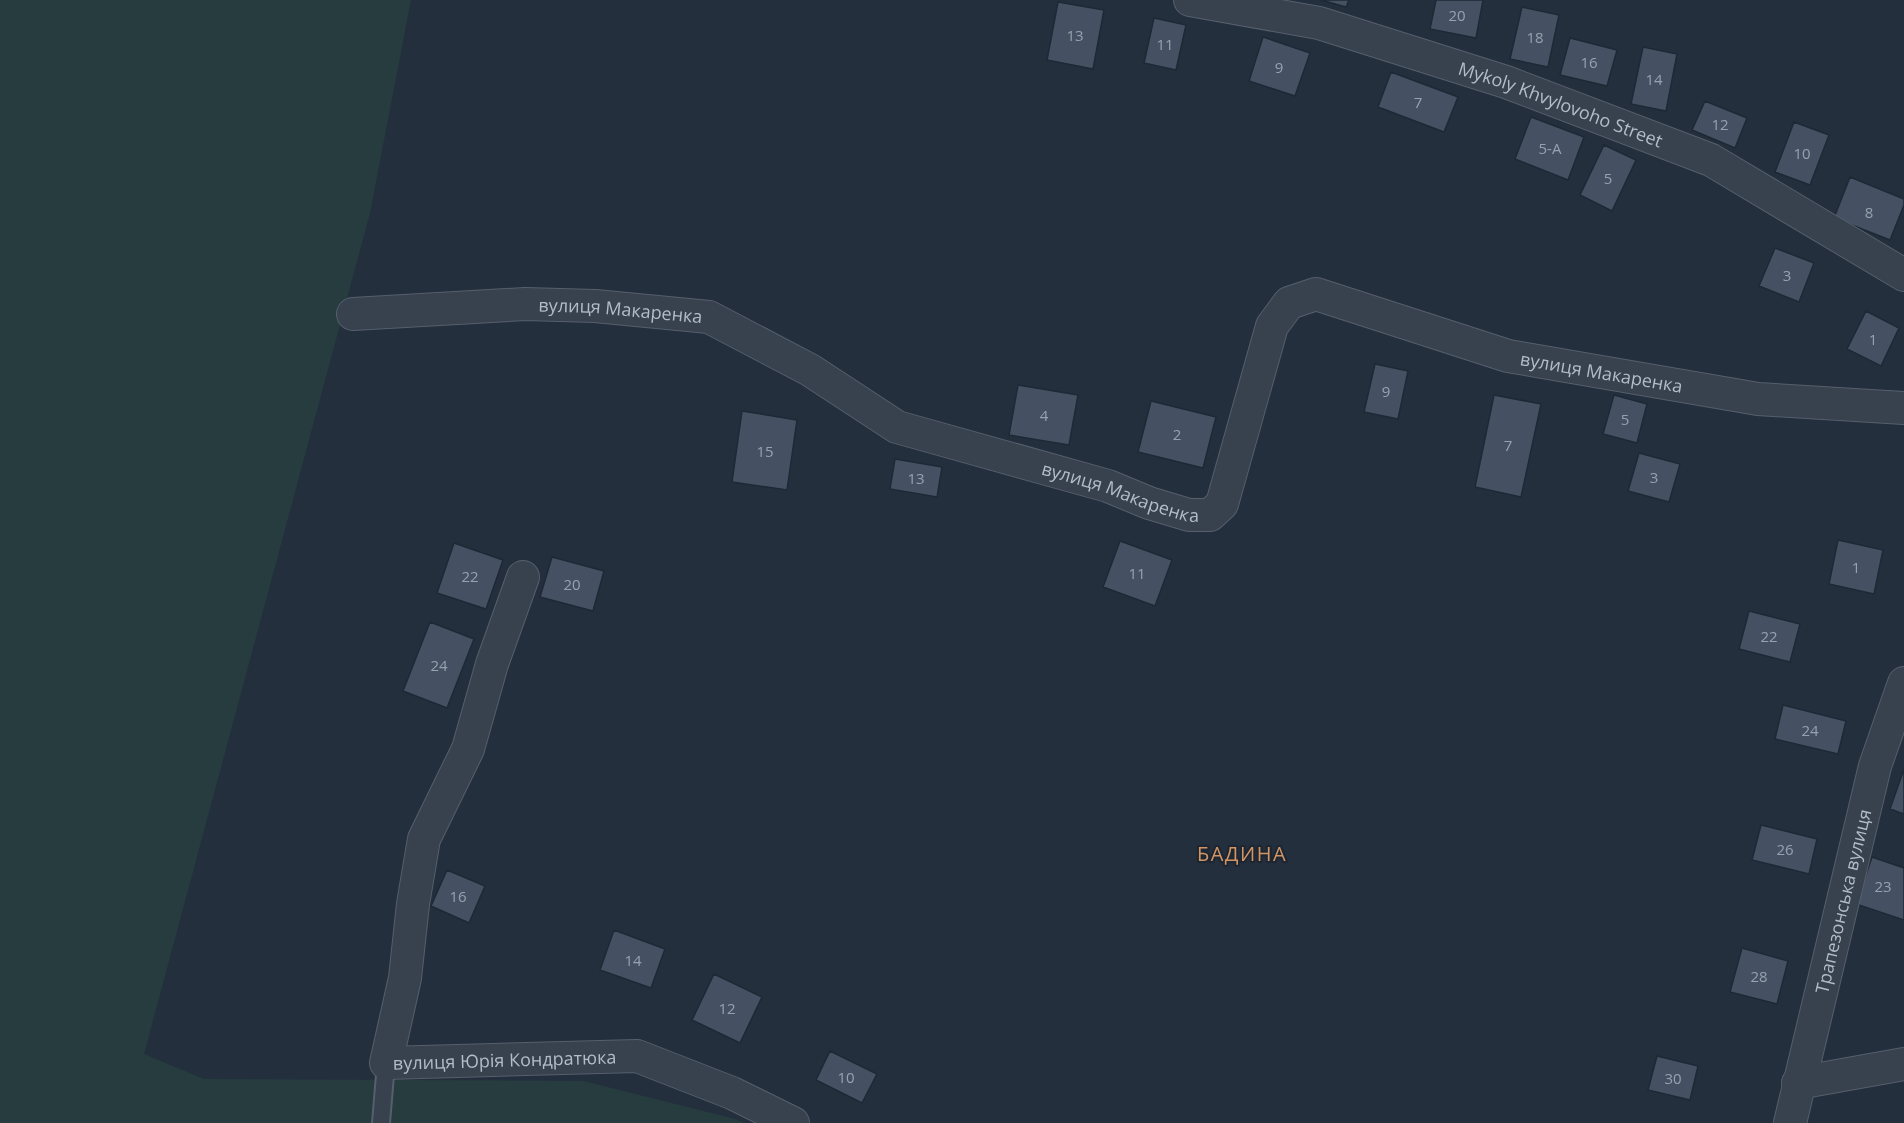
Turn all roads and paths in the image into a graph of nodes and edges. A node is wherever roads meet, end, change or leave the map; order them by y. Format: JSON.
{"nodes":[{"id":1,"x":1190,"y":0,"type":"edge"},
{"id":2,"x":1904,"y":274,"type":"edge"},
{"id":3,"x":353,"y":314,"type":"dead end"},
{"id":4,"x":1904,"y":408,"type":"edge"},
{"id":5,"x":523,"y":577,"type":"dead end"},
{"id":6,"x":1904,"y":683,"type":"edge"},
{"id":7,"x":386,"y":1063,"type":"junction"},
{"id":8,"x":1904,"y":1064,"type":"edge"},
{"id":9,"x":1798,"y":1083,"type":"junction"},
{"id":10,"x":381,"y":1123,"type":"edge"},
{"id":11,"x":794,"y":1123,"type":"edge"},
{"id":12,"x":1790,"y":1123,"type":"edge"}],
"edges":[{"from":1,"to":2,"type":"street","name":"Mykoly Khvylovoho Street"},
{"from":3,"to":4,"type":"street","name":"вулиця Макаренка"},
{"from":5,"to":7,"type":"street","name":"вулиця Юрія Кондратюка"},
{"from":6,"to":9,"type":"street","name":"Трапезонська вулиця"},
{"from":7,"to":10,"type":"lane"},
{"from":7,"to":11,"type":"street","name":"вулиця Юрія Кондратюка"},
{"from":8,"to":9,"type":"street"},
{"from":9,"to":12,"type":"street","name":"Трапезонська вулиця"}]}
